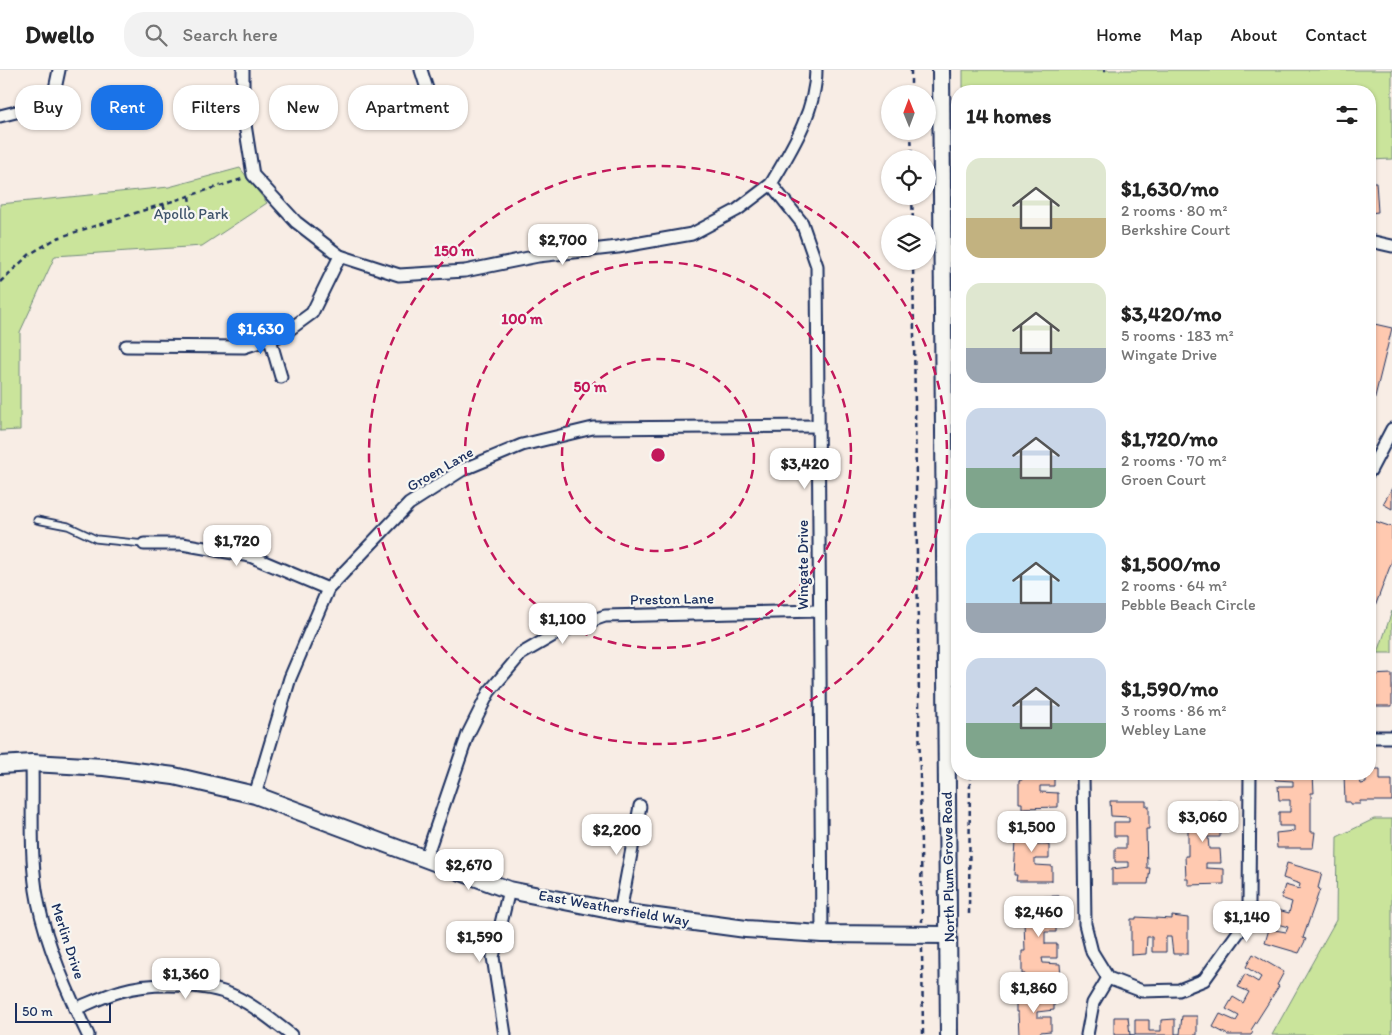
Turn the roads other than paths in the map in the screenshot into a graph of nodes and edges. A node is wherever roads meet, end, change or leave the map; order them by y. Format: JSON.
{"nodes":[{"id":1,"x":59,"y":70,"type":"edge"},
{"id":2,"x":243,"y":70,"type":"edge"},
{"id":3,"x":421,"y":70,"type":"edge"},
{"id":4,"x":816,"y":70,"type":"edge"},
{"id":5,"x":941,"y":70,"type":"edge"},
{"id":6,"x":426,"y":85,"type":"edge"},
{"id":7,"x":0,"y":116,"type":"edge"},
{"id":8,"x":770,"y":184,"type":"junction"},
{"id":9,"x":1376,"y":242,"type":"edge"},
{"id":10,"x":1392,"y":246,"type":"edge"},
{"id":11,"x":340,"y":256,"type":"junction"},
{"id":12,"x":270,"y":339,"type":"junction"},
{"id":13,"x":126,"y":346,"type":"dead end"},
{"id":14,"x":281,"y":377,"type":"dead end"},
{"id":15,"x":818,"y":426,"type":"junction"},
{"id":16,"x":1392,"y":429,"type":"edge"},
{"id":17,"x":1376,"y":460,"type":"edge"},
{"id":18,"x":37,"y":520,"type":"dead end"},
{"id":19,"x":144,"y":544,"type":"joint"},
{"id":20,"x":328,"y":589,"type":"junction"},
{"id":21,"x":818,"y":611,"type":"junction"},
{"id":22,"x":951,"y":634,"type":"edge"},
{"id":23,"x":1392,"y":736,"type":"edge"},
{"id":24,"x":1376,"y":737,"type":"edge"},
{"id":25,"x":951,"y":751,"type":"edge"},
{"id":26,"x":32,"y":764,"type":"junction"},
{"id":27,"x":0,"y":765,"type":"edge"},
{"id":28,"x":1083,"y":780,"type":"edge"},
{"id":29,"x":1250,"y":780,"type":"edge"},
{"id":30,"x":255,"y":795,"type":"junction"},
{"id":31,"x":640,"y":806,"type":"dead end"},
{"id":32,"x":426,"y":857,"type":"junction"},
{"id":33,"x":509,"y":890,"type":"junction"},
{"id":34,"x":620,"y":912,"type":"junction"},
{"id":35,"x":822,"y":934,"type":"junction"},
{"id":36,"x":948,"y":935,"type":"junction"},
{"id":37,"x":1108,"y":978,"type":"junction"},
{"id":38,"x":75,"y":1009,"type":"junction"},
{"id":39,"x":88,"y":1035,"type":"edge"},
{"id":40,"x":291,"y":1035,"type":"edge"},
{"id":41,"x":505,"y":1035,"type":"edge"},
{"id":42,"x":949,"y":1035,"type":"edge"},
{"id":43,"x":1087,"y":1035,"type":"edge"}],
"edges":[{"from":1,"to":7,"type":"street"},
{"from":2,"to":11,"type":"street"},
{"from":3,"to":6,"type":"street"},
{"from":4,"to":8,"type":"street"},
{"from":5,"to":22,"type":"street","name":"North Plum Grove Road"},
{"from":8,"to":11,"type":"street"},
{"from":8,"to":15,"type":"street","name":"Wingate Drive"},
{"from":9,"to":10,"type":"street"},
{"from":11,"to":12,"type":"street"},
{"from":12,"to":13,"type":"street"},
{"from":12,"to":14,"type":"street"},
{"from":15,"to":20,"type":"street","name":"Groen Lane"},
{"from":15,"to":21,"type":"street","name":"Wingate Drive"},
{"from":16,"to":17,"type":"street"},
{"from":18,"to":19,"type":"lane"},
{"from":19,"to":20,"type":"street"},
{"from":20,"to":30,"type":"street","name":"Groen Lane"},
{"from":21,"to":32,"type":"street","name":"Preston Lane"},
{"from":21,"to":35,"type":"street","name":"Wingate Drive"},
{"from":23,"to":24,"type":"street"},
{"from":25,"to":36,"type":"street","name":"North Plum Grove Road"},
{"from":26,"to":27,"type":"street","name":"East Weathersfield Way"},
{"from":26,"to":30,"type":"street","name":"East Weathersfield Way"},
{"from":26,"to":38,"type":"street","name":"Merlin Drive"},
{"from":28,"to":37,"type":"street"},
{"from":29,"to":37,"type":"street"},
{"from":30,"to":32,"type":"street","name":"East Weathersfield Way"},
{"from":31,"to":34,"type":"street"},
{"from":32,"to":33,"type":"street","name":"East Weathersfield Way"},
{"from":33,"to":34,"type":"street","name":"East Weathersfield Way"},
{"from":33,"to":41,"type":"street"},
{"from":34,"to":35,"type":"street","name":"East Weathersfield Way"},
{"from":35,"to":36,"type":"street","name":"East Weathersfield Way"},
{"from":36,"to":42,"type":"street","name":"North Plum Grove Road"},
{"from":37,"to":43,"type":"street"},
{"from":38,"to":39,"type":"street","name":"Merlin Drive"},
{"from":38,"to":40,"type":"street"}]}
